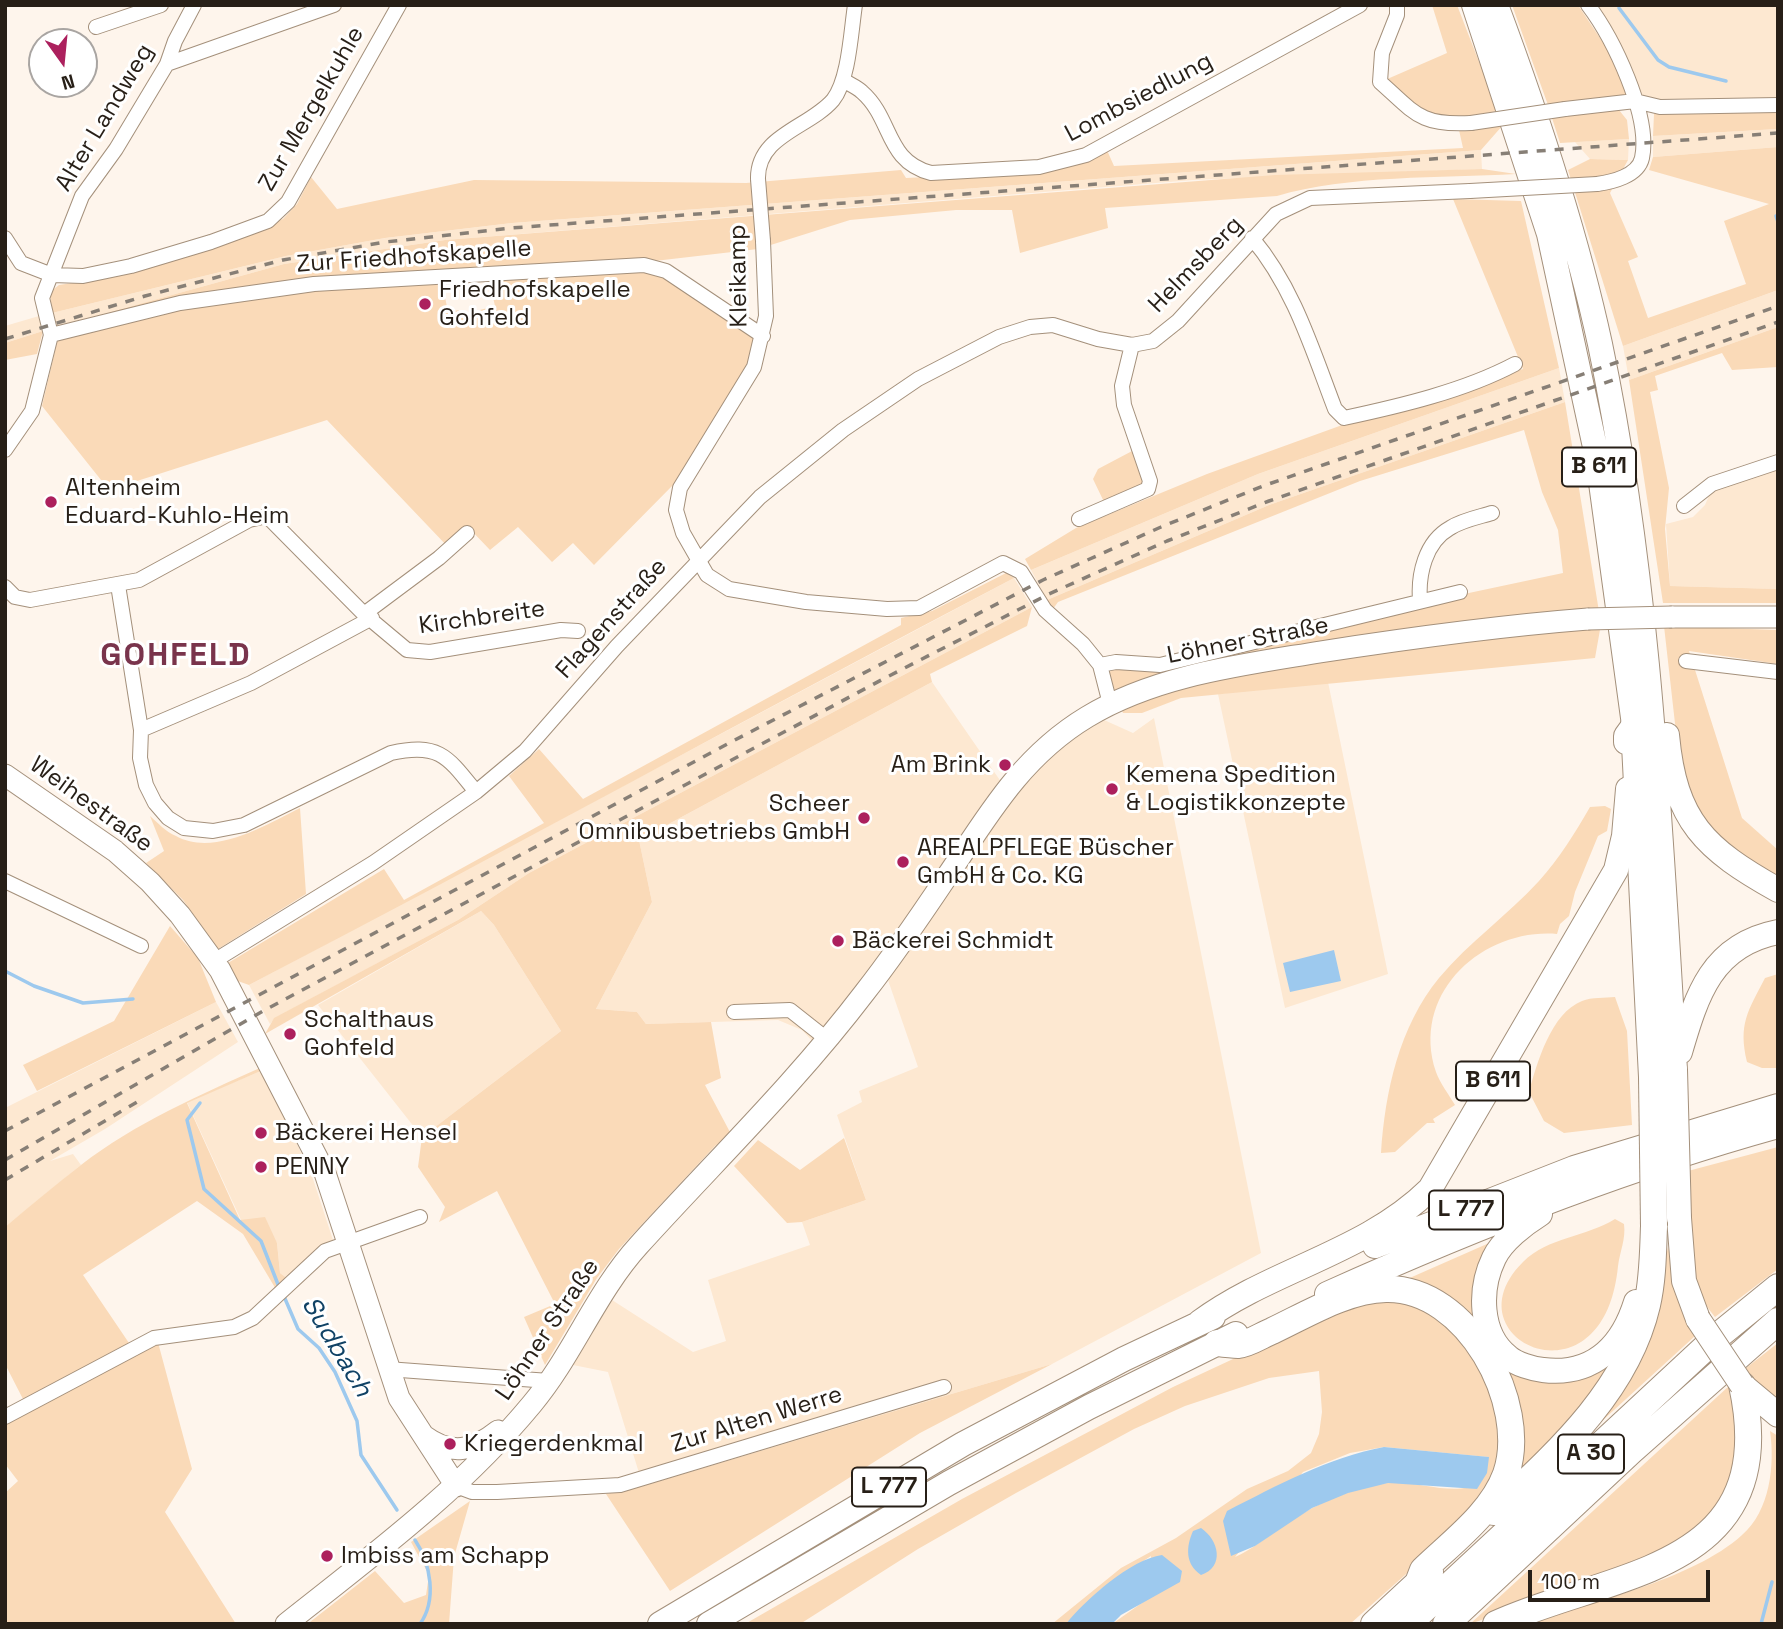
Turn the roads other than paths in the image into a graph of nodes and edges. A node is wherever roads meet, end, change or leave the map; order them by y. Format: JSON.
{"nodes":[{"id":1,"x":161,"y":5,"type":"edge"},
{"id":2,"x":194,"y":5,"type":"edge"},
{"id":3,"x":334,"y":5,"type":"edge"},
{"id":4,"x":398,"y":5,"type":"edge"},
{"id":5,"x":856,"y":5,"type":"edge"},
{"id":6,"x":1360,"y":5,"type":"edge"},
{"id":7,"x":1397,"y":5,"type":"edge"},
{"id":8,"x":1474,"y":5,"type":"edge"},
{"id":9,"x":1496,"y":5,"type":"edge"},
{"id":10,"x":1588,"y":5,"type":"edge"},
{"id":11,"x":96,"y":27,"type":"dead end"},
{"id":12,"x":167,"y":64,"type":"junction"},
{"id":13,"x":843,"y":80,"type":"junction"},
{"id":14,"x":1635,"y":101,"type":"junction"},
{"id":15,"x":1778,"y":105,"type":"edge"},
{"id":16,"x":5,"y":238,"type":"edge"},
{"id":17,"x":1252,"y":238,"type":"junction"},
{"id":18,"x":52,"y":275,"type":"junction"},
{"id":19,"x":51,"y":335,"type":"junction"},
{"id":20,"x":764,"y":336,"type":"junction"},
{"id":21,"x":1132,"y":345,"type":"junction"},
{"id":22,"x":1515,"y":364,"type":"dead end"},
{"id":23,"x":5,"y":450,"type":"edge"},
{"id":24,"x":1778,"y":462,"type":"edge"},
{"id":25,"x":1684,"y":506,"type":"dead end"},
{"id":26,"x":1492,"y":513,"type":"dead end"},
{"id":27,"x":1079,"y":519,"type":"dead end"},
{"id":28,"x":467,"y":533,"type":"dead end"},
{"id":29,"x":697,"y":559,"type":"junction"},
{"id":30,"x":118,"y":585,"type":"junction"},
{"id":31,"x":5,"y":587,"type":"edge"},
{"id":32,"x":1460,"y":592,"type":"dead end"},
{"id":33,"x":1639,"y":592,"type":"junction"},
{"id":34,"x":1420,"y":600,"type":"junction"},
{"id":35,"x":368,"y":616,"type":"junction"},
{"id":36,"x":1778,"y":617,"type":"edge"},
{"id":37,"x":578,"y":631,"type":"dead end"},
{"id":38,"x":1686,"y":661,"type":"dead end"},
{"id":39,"x":1100,"y":665,"type":"junction"},
{"id":40,"x":1778,"y":672,"type":"edge"},
{"id":41,"x":1110,"y":704,"type":"junction"},
{"id":42,"x":1634,"y":725,"type":"junction"},
{"id":43,"x":141,"y":730,"type":"junction"},
{"id":44,"x":5,"y":775,"type":"edge"},
{"id":45,"x":476,"y":792,"type":"junction"},
{"id":46,"x":5,"y":881,"type":"edge"},
{"id":47,"x":1778,"y":890,"type":"edge"},
{"id":48,"x":1778,"y":933,"type":"edge"},
{"id":49,"x":141,"y":946,"type":"dead end"},
{"id":50,"x":214,"y":961,"type":"junction"},
{"id":51,"x":734,"y":1012,"type":"dead end"},
{"id":52,"x":828,"y":1040,"type":"junction"},
{"id":53,"x":1664,"y":1073,"type":"junction"},
{"id":54,"x":1778,"y":1101,"type":"edge"},
{"id":55,"x":1778,"y":1106,"type":"edge"},
{"id":56,"x":1738,"y":1117,"type":"junction"},
{"id":57,"x":1778,"y":1126,"type":"edge"},
{"id":58,"x":1586,"y":1188,"type":"junction"},
{"id":59,"x":420,"y":1217,"type":"dead end"},
{"id":60,"x":1666,"y":1222,"type":"junction"},
{"id":61,"x":348,"y":1242,"type":"junction"},
{"id":62,"x":1778,"y":1287,"type":"edge"},
{"id":63,"x":1778,"y":1321,"type":"edge"},
{"id":64,"x":1200,"y":1322,"type":"junction"},
{"id":65,"x":1217,"y":1343,"type":"junction"},
{"id":66,"x":387,"y":1369,"type":"junction"},
{"id":67,"x":548,"y":1381,"type":"junction"},
{"id":68,"x":1742,"y":1385,"type":"junction"},
{"id":69,"x":944,"y":1387,"type":"dead end"},
{"id":70,"x":535,"y":1401,"type":"junction"},
{"id":71,"x":1778,"y":1415,"type":"edge"},
{"id":72,"x":5,"y":1417,"type":"edge"},
{"id":73,"x":418,"y":1432,"type":"junction"},
{"id":74,"x":456,"y":1486,"type":"junction"},
{"id":75,"x":1418,"y":1583,"type":"junction"},
{"id":76,"x":286,"y":1624,"type":"edge"},
{"id":77,"x":660,"y":1624,"type":"edge"},
{"id":78,"x":709,"y":1624,"type":"edge"},
{"id":79,"x":1374,"y":1624,"type":"edge"},
{"id":80,"x":1408,"y":1624,"type":"edge"},
{"id":81,"x":1446,"y":1624,"type":"edge"},
{"id":82,"x":1496,"y":1624,"type":"edge"}],
"edges":[{"from":1,"to":11,"type":"street","name":"Alter Landweg"},
{"from":2,"to":12,"type":"street","name":"Alter Landweg"},
{"from":3,"to":12,"type":"street"},
{"from":4,"to":18,"type":"street","name":"Zur Mergelkuhle"},
{"from":5,"to":13,"type":"street","name":"Kleikamp"},
{"from":6,"to":13,"type":"street","name":"Lombsiedlung"},
{"from":7,"to":14,"type":"street","bridge":true},
{"from":8,"to":42,"type":"highway","number":"B 611"},
{"from":9,"to":33,"type":"highway","number":"B 611"},
{"from":10,"to":14,"type":"street"},
{"from":12,"to":18,"type":"street","name":"Alter Landweg"},
{"from":13,"to":20,"type":"street","name":"Kleikamp","bridge":true},
{"from":14,"to":15,"type":"street"},
{"from":14,"to":17,"type":"street","name":"Helmsberg","bridge":true},
{"from":16,"to":18,"type":"street"},
{"from":17,"to":21,"type":"street","name":"Helmsberg"},
{"from":17,"to":22,"type":"street"},
{"from":18,"to":19,"type":"street","name":"Alter Landweg"},
{"from":19,"to":20,"type":"street","name":"Zur Friedhofskapelle"},
{"from":19,"to":23,"type":"street","name":"Alter Landweg"},
{"from":20,"to":29,"type":"street","name":"Kleikamp"},
{"from":21,"to":27,"type":"street"},
{"from":21,"to":29,"type":"street"},
{"from":24,"to":25,"type":"street"},
{"from":26,"to":34,"type":"street"},
{"from":28,"to":35,"type":"street","name":"Kirchbreite"},
{"from":29,"to":39,"type":"street","name":"Flagenstraße"},
{"from":29,"to":45,"type":"street","name":"Flagenstraße"},
{"from":30,"to":31,"type":"street","name":"Kirchbreite"},
{"from":30,"to":35,"type":"street","name":"Kirchbreite"},
{"from":30,"to":43,"type":"street"},
{"from":32,"to":34,"type":"street"},
{"from":33,"to":47,"type":"highway","number":"B 611"},
{"from":33,"to":53,"type":"highway","number":"B 611"},
{"from":34,"to":39,"type":"street"},
{"from":35,"to":37,"type":"street","name":"Kirchbreite"},
{"from":35,"to":43,"type":"street"},
{"from":36,"to":41,"type":"main road","name":"Löhner Straße","bridge":true},
{"from":38,"to":40,"type":"street"},
{"from":39,"to":41,"type":"street","name":"Flagenstraße"},
{"from":41,"to":52,"type":"main road","name":"Löhner Straße"},
{"from":42,"to":53,"type":"highway"},
{"from":42,"to":64,"type":"highway","number":"B 611"},
{"from":43,"to":45,"type":"street"},
{"from":44,"to":50,"type":"main road","name":"Weihestraße"},
{"from":45,"to":50,"type":"street","name":"Flagenstraße"},
{"from":46,"to":49,"type":"street"},
{"from":48,"to":53,"type":"highway"},
{"from":50,"to":61,"type":"main road","name":"Weihestraße"},
{"from":51,"to":52,"type":"street"},
{"from":52,"to":67,"type":"main road","name":"Löhner Straße"},
{"from":53,"to":60,"type":"highway","bridge":true},
{"from":54,"to":56,"type":"highway"},
{"from":55,"to":56,"type":"highway","number":"L 777"},
{"from":56,"to":64,"type":"highway","number":"L 777"},
{"from":57,"to":58,"type":"highway","number":"L 777"},
{"from":58,"to":60,"type":"highway"},
{"from":58,"to":65,"type":"highway","number":"L 777"},
{"from":59,"to":61,"type":"street"},
{"from":60,"to":68,"type":"highway","bridge":true},
{"from":60,"to":75,"type":"highway"},
{"from":61,"to":66,"type":"main road","name":"Weihestraße"},
{"from":61,"to":72,"type":"street"},
{"from":62,"to":80,"type":"highway","number":"A 30"},
{"from":63,"to":81,"type":"highway","number":"A 30"},
{"from":64,"to":77,"type":"highway","number":"L 777"},
{"from":65,"to":75,"type":"highway"},
{"from":65,"to":78,"type":"highway","number":"L 777"},
{"from":66,"to":67,"type":"street"},
{"from":66,"to":73,"type":"main road","name":"Weihestraße"},
{"from":67,"to":70,"type":"main road","name":"Löhner Straße"},
{"from":68,"to":71,"type":"highway"},
{"from":68,"to":82,"type":"highway"},
{"from":69,"to":74,"type":"street","name":"Zur Alten Werre"},
{"from":70,"to":73,"type":"main road"},
{"from":70,"to":74,"type":"main road","name":"Löhner Straße"},
{"from":73,"to":74,"type":"main road","name":"Weihestraße"},
{"from":74,"to":76,"type":"main road","name":"Löhner Straße"},
{"from":75,"to":79,"type":"highway"}]}
